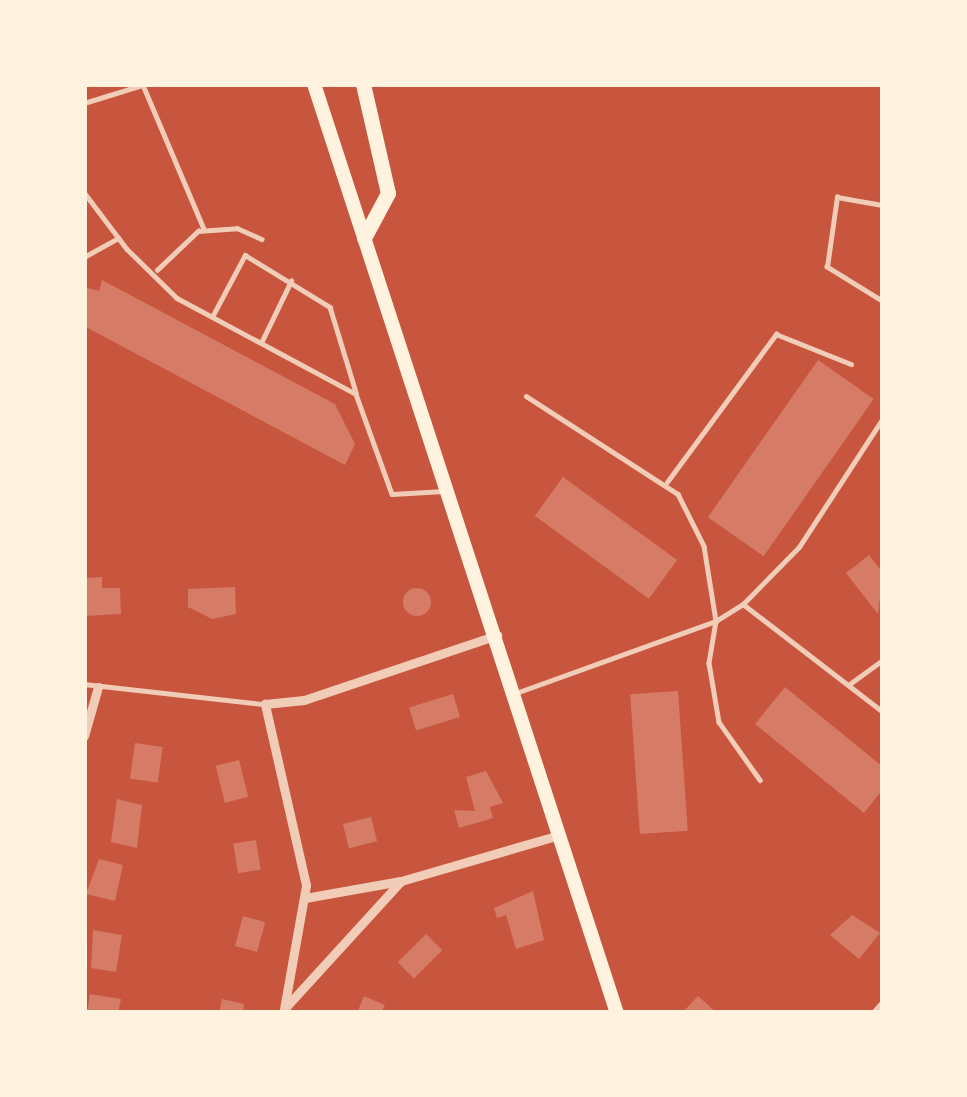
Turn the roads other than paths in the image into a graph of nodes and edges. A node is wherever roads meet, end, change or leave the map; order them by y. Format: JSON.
{"nodes":[{"id":1,"x":314,"y":84,"type":"edge"},
{"id":2,"x":363,"y":84,"type":"edge"},
{"id":3,"x":84,"y":104,"type":"edge"},
{"id":4,"x":84,"y":192,"type":"edge"},
{"id":5,"x":883,"y":205,"type":"edge"},
{"id":6,"x":204,"y":229,"type":"junction"},
{"id":7,"x":118,"y":238,"type":"junction"},
{"id":8,"x":262,"y":238,"type":"dead end"},
{"id":9,"x":364,"y":238,"type":"junction"},
{"id":10,"x":84,"y":257,"type":"edge"},
{"id":11,"x":157,"y":270,"type":"junction"},
{"id":12,"x":291,"y":281,"type":"junction"},
{"id":13,"x":882,"y":299,"type":"edge"},
{"id":14,"x":212,"y":317,"type":"junction"},
{"id":15,"x":261,"y":343,"type":"junction"},
{"id":16,"x":851,"y":364,"type":"dead end"},
{"id":17,"x":356,"y":394,"type":"junction"},
{"id":18,"x":526,"y":396,"type":"dead end"},
{"id":19,"x":883,"y":418,"type":"edge"},
{"id":20,"x":667,"y":482,"type":"junction"},
{"id":21,"x":449,"y":491,"type":"junction"},
{"id":22,"x":743,"y":604,"type":"junction"},
{"id":23,"x":716,"y":621,"type":"junction"},
{"id":24,"x":497,"y":635,"type":"junction"},
{"id":25,"x":883,"y":660,"type":"edge"},
{"id":26,"x":851,"y":682,"type":"junction"},
{"id":27,"x":84,"y":685,"type":"edge"},
{"id":28,"x":98,"y":687,"type":"junction"},
{"id":29,"x":516,"y":694,"type":"junction"},
{"id":30,"x":265,"y":704,"type":"junction"},
{"id":31,"x":883,"y":712,"type":"edge"},
{"id":32,"x":84,"y":736,"type":"edge"},
{"id":33,"x":760,"y":780,"type":"dead end"},
{"id":34,"x":561,"y":834,"type":"junction"},
{"id":35,"x":401,"y":881,"type":"junction"},
{"id":36,"x":305,"y":898,"type":"junction"},
{"id":37,"x":883,"y":1004,"type":"edge"},
{"id":38,"x":284,"y":1011,"type":"edge"},
{"id":39,"x":617,"y":1013,"type":"edge"},
{"id":40,"x":875,"y":1013,"type":"edge"}],
"edges":[{"from":1,"to":9,"type":"main road"},
{"from":2,"to":9,"type":"highway"},
{"from":3,"to":6,"type":"lane"},
{"from":4,"to":7,"type":"lane"},
{"from":5,"to":13,"type":"lane"},
{"from":6,"to":8,"type":"lane"},
{"from":6,"to":11,"type":"lane"},
{"from":7,"to":10,"type":"lane"},
{"from":7,"to":11,"type":"lane"},
{"from":9,"to":21,"type":"main road"},
{"from":11,"to":14,"type":"lane"},
{"from":12,"to":14,"type":"lane"},
{"from":12,"to":15,"type":"lane"},
{"from":12,"to":17,"type":"lane"},
{"from":14,"to":15,"type":"lane"},
{"from":15,"to":17,"type":"lane"},
{"from":16,"to":20,"type":"lane"},
{"from":17,"to":21,"type":"lane"},
{"from":18,"to":20,"type":"lane"},
{"from":19,"to":22,"type":"lane"},
{"from":20,"to":23,"type":"lane"},
{"from":21,"to":24,"type":"main road"},
{"from":22,"to":23,"type":"lane"},
{"from":22,"to":26,"type":"lane"},
{"from":23,"to":29,"type":"lane"},
{"from":23,"to":33,"type":"lane"},
{"from":24,"to":29,"type":"main road"},
{"from":24,"to":30,"type":"street"},
{"from":25,"to":26,"type":"lane"},
{"from":26,"to":31,"type":"lane"},
{"from":27,"to":28,"type":"lane"},
{"from":28,"to":30,"type":"lane"},
{"from":28,"to":32,"type":"street"},
{"from":29,"to":34,"type":"main road"},
{"from":30,"to":36,"type":"street"},
{"from":34,"to":35,"type":"street"},
{"from":34,"to":39,"type":"main road"},
{"from":35,"to":36,"type":"street"},
{"from":35,"to":38,"type":"street"},
{"from":36,"to":38,"type":"street"},
{"from":37,"to":40,"type":"street"}]}
